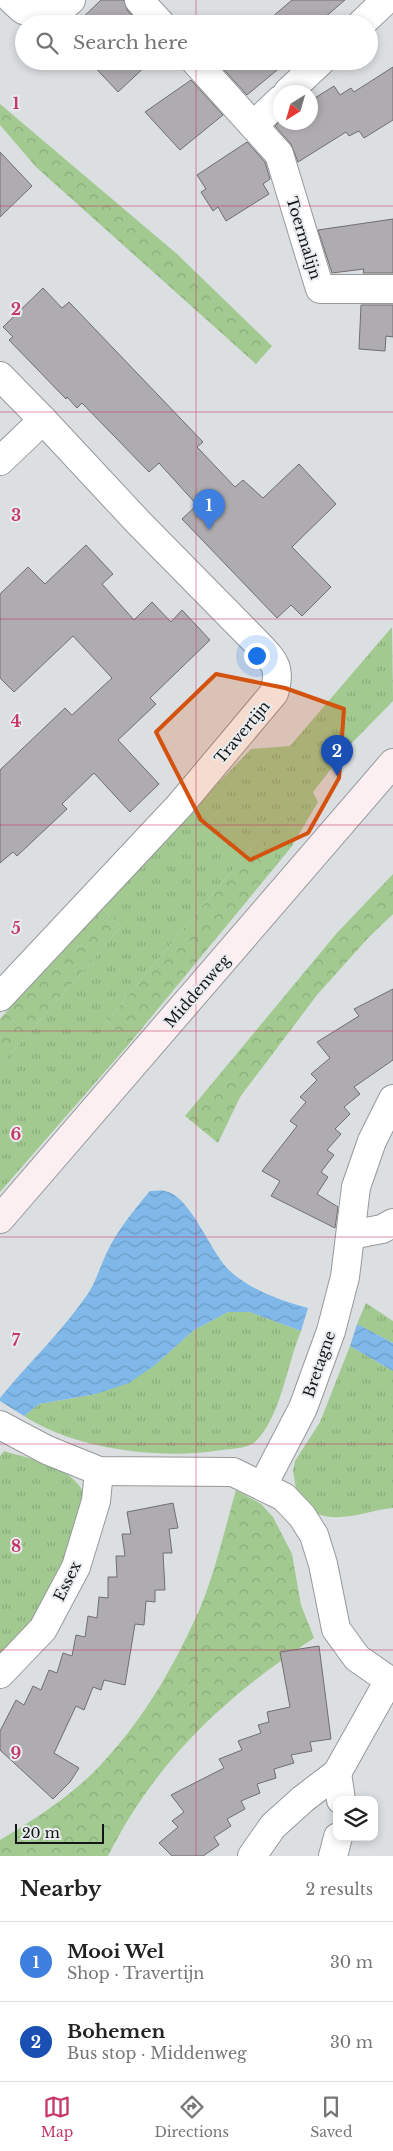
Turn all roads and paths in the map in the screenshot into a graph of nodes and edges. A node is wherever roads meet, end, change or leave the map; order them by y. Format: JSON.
{"nodes":[{"id":1,"x":12,"y":0,"type":"edge"},
{"id":2,"x":71,"y":0,"type":"edge"},
{"id":3,"x":139,"y":0,"type":"edge"},
{"id":4,"x":386,"y":0,"type":"edge"},
{"id":5,"x":153,"y":15,"type":"edge"},
{"id":6,"x":370,"y":15,"type":"edge"},
{"id":7,"x":203,"y":70,"type":"edge"},
{"id":8,"x":312,"y":70,"type":"edge"},
{"id":9,"x":296,"y":85,"type":"edge"},
{"id":10,"x":273,"y":107,"type":"edge"},
{"id":11,"x":254,"y":125,"type":"junction"},
{"id":12,"x":393,"y":289,"type":"edge"},
{"id":13,"x":0,"y":376,"type":"edge"},
{"id":14,"x":43,"y":420,"type":"junction"},
{"id":15,"x":0,"y":461,"type":"edge"},
{"id":16,"x":393,"y":763,"type":"edge"},
{"id":17,"x":0,"y":997,"type":"edge"},
{"id":18,"x":393,"y":1099,"type":"edge"},
{"id":19,"x":0,"y":1219,"type":"edge"},
{"id":20,"x":393,"y":1223,"type":"edge"},
{"id":21,"x":351,"y":1235,"type":"junction"},
{"id":22,"x":0,"y":1425,"type":"edge"},
{"id":23,"x":99,"y":1471,"type":"junction"},
{"id":24,"x":263,"y":1485,"type":"junction"},
{"id":25,"x":0,"y":1674,"type":"edge"},
{"id":26,"x":391,"y":1683,"type":"edge"},
{"id":27,"x":339,"y":1787,"type":"edge"},
{"id":28,"x":337,"y":1841,"type":"edge"},
{"id":29,"x":252,"y":1856,"type":"edge"},
{"id":30,"x":333,"y":1856,"type":"edge"}],
"edges":[{"from":1,"to":2,"type":"street"},
{"from":3,"to":5,"type":"street"},
{"from":4,"to":6,"type":"street"},
{"from":7,"to":11,"type":"street","name":"Toermalijn"},
{"from":8,"to":9,"type":"street"},
{"from":10,"to":11,"type":"street"},
{"from":11,"to":12,"type":"street","name":"Toermalijn"},
{"from":13,"to":14,"type":"street","name":"Travertijn"},
{"from":14,"to":15,"type":"street"},
{"from":14,"to":17,"type":"street","name":"Travertijn"},
{"from":16,"to":19,"type":"main road","name":"Middenweg"},
{"from":18,"to":21,"type":"street","name":"Bretagne"},
{"from":20,"to":21,"type":"street"},
{"from":21,"to":24,"type":"street","name":"Bretagne"},
{"from":22,"to":23,"type":"street"},
{"from":23,"to":24,"type":"street"},
{"from":23,"to":25,"type":"street","name":"Essex"},
{"from":24,"to":26,"type":"street"},
{"from":26,"to":27,"type":"street"},
{"from":27,"to":29,"type":"street"},
{"from":28,"to":30,"type":"street"}]}
